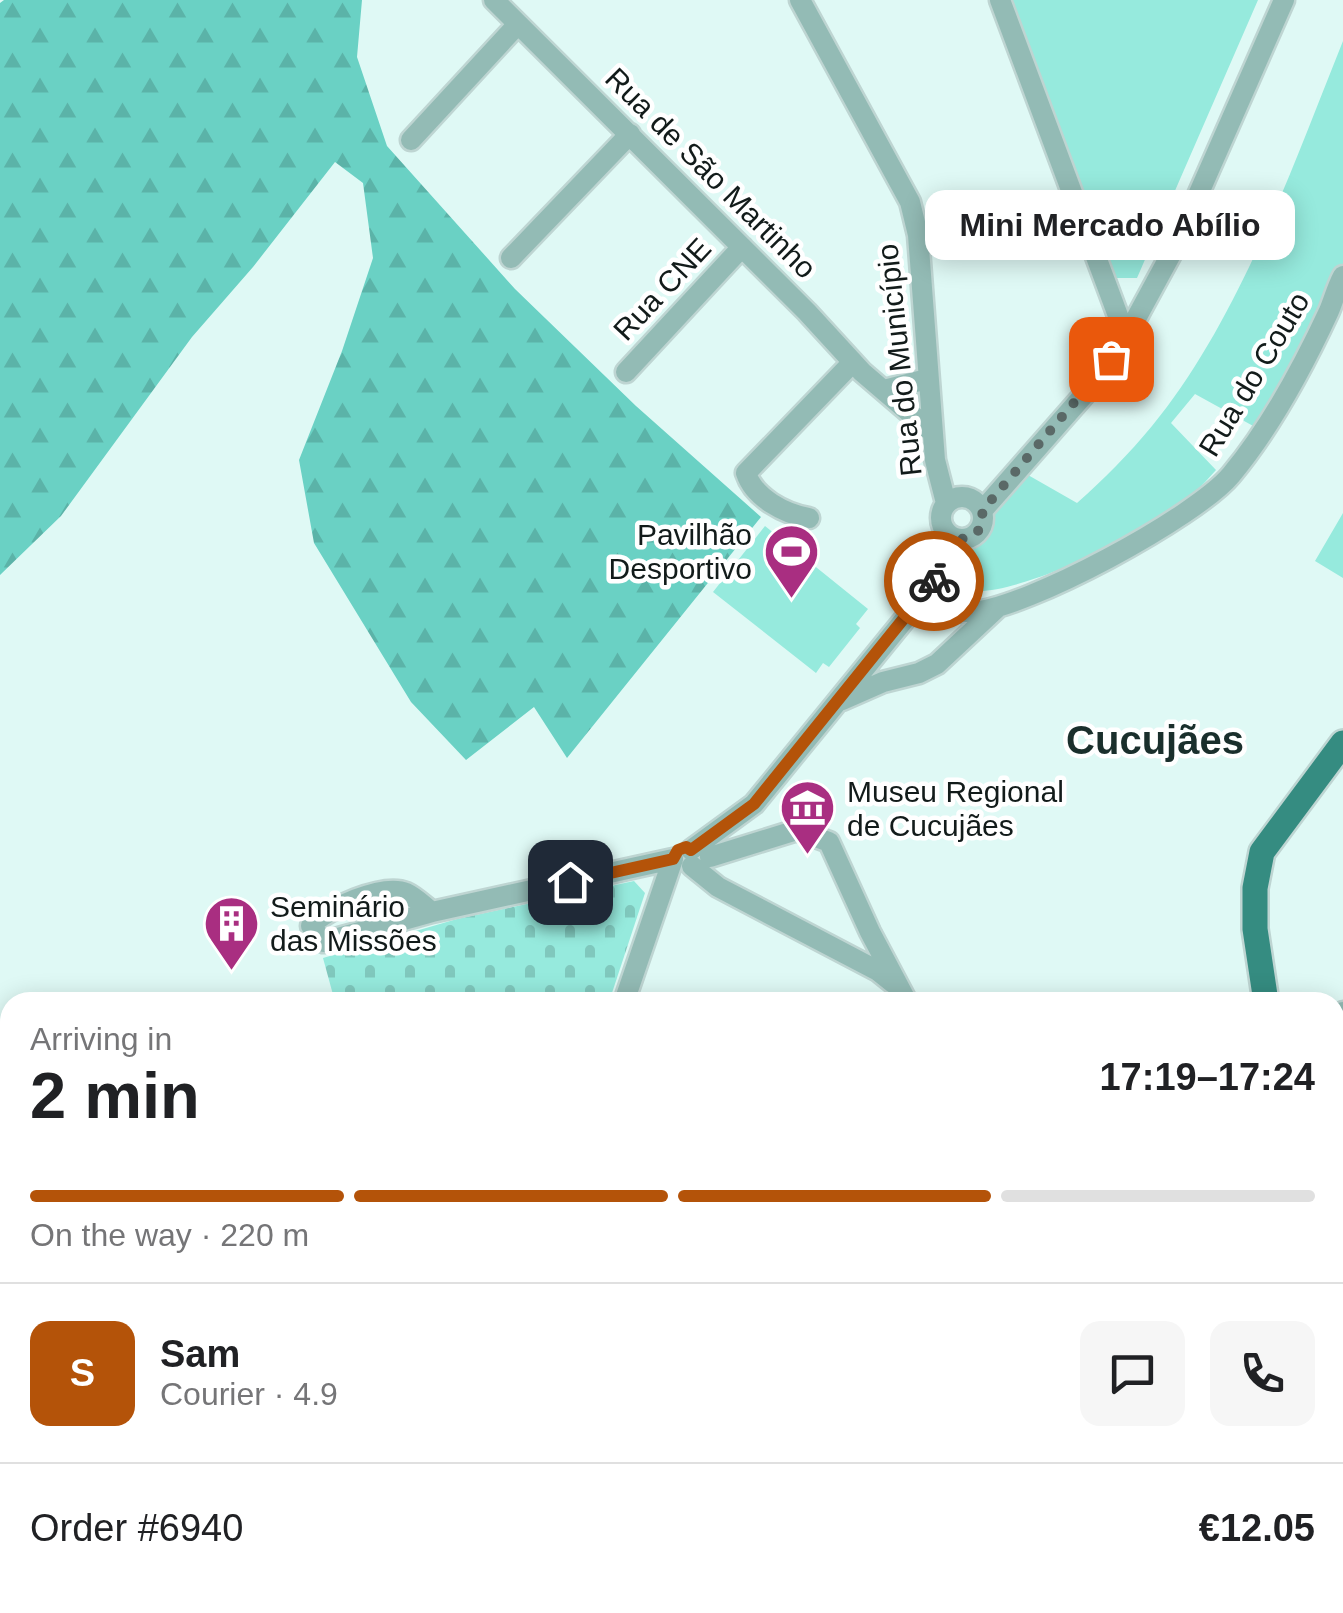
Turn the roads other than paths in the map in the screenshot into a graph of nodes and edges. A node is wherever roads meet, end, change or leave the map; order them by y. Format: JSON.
{"nodes":[{"id":1,"x":494,"y":0,"type":"edge"},
{"id":2,"x":800,"y":0,"type":"edge"},
{"id":3,"x":1000,"y":0,"type":"edge"},
{"id":4,"x":1284,"y":0,"type":"edge"},
{"id":5,"x":518,"y":24,"type":"junction"},
{"id":6,"x":630,"y":134,"type":"junction"},
{"id":7,"x":411,"y":140,"type":"dead end"},
{"id":8,"x":742,"y":247,"type":"junction"},
{"id":9,"x":511,"y":258,"type":"dead end"},
{"id":10,"x":1343,"y":276,"type":"edge"},
{"id":11,"x":1337,"y":310,"type":"edge"},
{"id":12,"x":1126,"y":338,"type":"junction"},
{"id":13,"x":852,"y":362,"type":"junction"},
{"id":14,"x":626,"y":372,"type":"dead end"},
{"id":15,"x":927,"y":380,"type":"junction"},
{"id":16,"x":884,"y":390,"type":"junction"},
{"id":17,"x":932,"y":432,"type":"junction"},
{"id":18,"x":946,"y":503,"type":"junction"},
{"id":19,"x":982,"y":511,"type":"junction"},
{"id":20,"x":809,"y":518,"type":"dead end"},
{"id":21,"x":956,"y":539,"type":"junction"},
{"id":22,"x":925,"y":593,"type":"junction"},
{"id":23,"x":997,"y":608,"type":"junction"},
{"id":24,"x":835,"y":703,"type":"junction"},
{"id":25,"x":1343,"y":743,"type":"edge"},
{"id":26,"x":691,"y":858,"type":"junction"},
{"id":27,"x":432,"y":912,"type":"junction"},
{"id":28,"x":629,"y":992,"type":"edge"},
{"id":29,"x":900,"y":992,"type":"edge"},
{"id":30,"x":902,"y":992,"type":"edge"},
{"id":31,"x":1264,"y":992,"type":"edge"}],
"edges":[{"from":1,"to":5,"type":"street","name":"Rua de São Martinho"},
{"from":2,"to":15,"type":"street","name":"Rua do Município"},
{"from":3,"to":12,"type":"street"},
{"from":4,"to":12,"type":"street"},
{"from":5,"to":6,"type":"street","name":"Rua de São Martinho"},
{"from":5,"to":7,"type":"street"},
{"from":6,"to":8,"type":"street","name":"Rua de São Martinho"},
{"from":6,"to":9,"type":"street"},
{"from":8,"to":13,"type":"street","name":"Rua de São Martinho"},
{"from":8,"to":14,"type":"street","name":"Rua CNE"},
{"from":10,"to":11,"type":"street","name":"Rua do Couto"},
{"from":11,"to":23,"type":"street","name":"Rua do Couto"},
{"from":12,"to":19,"type":"street"},
{"from":13,"to":16,"type":"street","name":"Rua de São Martinho"},
{"from":13,"to":20,"type":"street"},
{"from":15,"to":16,"type":"street"},
{"from":15,"to":17,"type":"street","name":"Rua do Município"},
{"from":16,"to":17,"type":"street","name":"Rua de São Martinho"},
{"from":17,"to":18,"type":"street","name":"Rua do Município"},
{"from":18,"to":19,"type":"street"},
{"from":18,"to":21,"type":"street"},
{"from":19,"to":21,"type":"street"},
{"from":21,"to":22,"type":"street"},
{"from":22,"to":23,"type":"street","name":"Rua do Couto"},
{"from":22,"to":24,"type":"street"},
{"from":23,"to":24,"type":"street","name":"Rua do Couto"},
{"from":24,"to":26,"type":"street"},
{"from":25,"to":31,"type":"main road"},
{"from":26,"to":27,"type":"street"},
{"from":26,"to":28,"type":"street"},
{"from":26,"to":29,"type":"street"},
{"from":26,"to":30,"type":"street"},
{"from":27,"to":27,"type":"street"}]}
